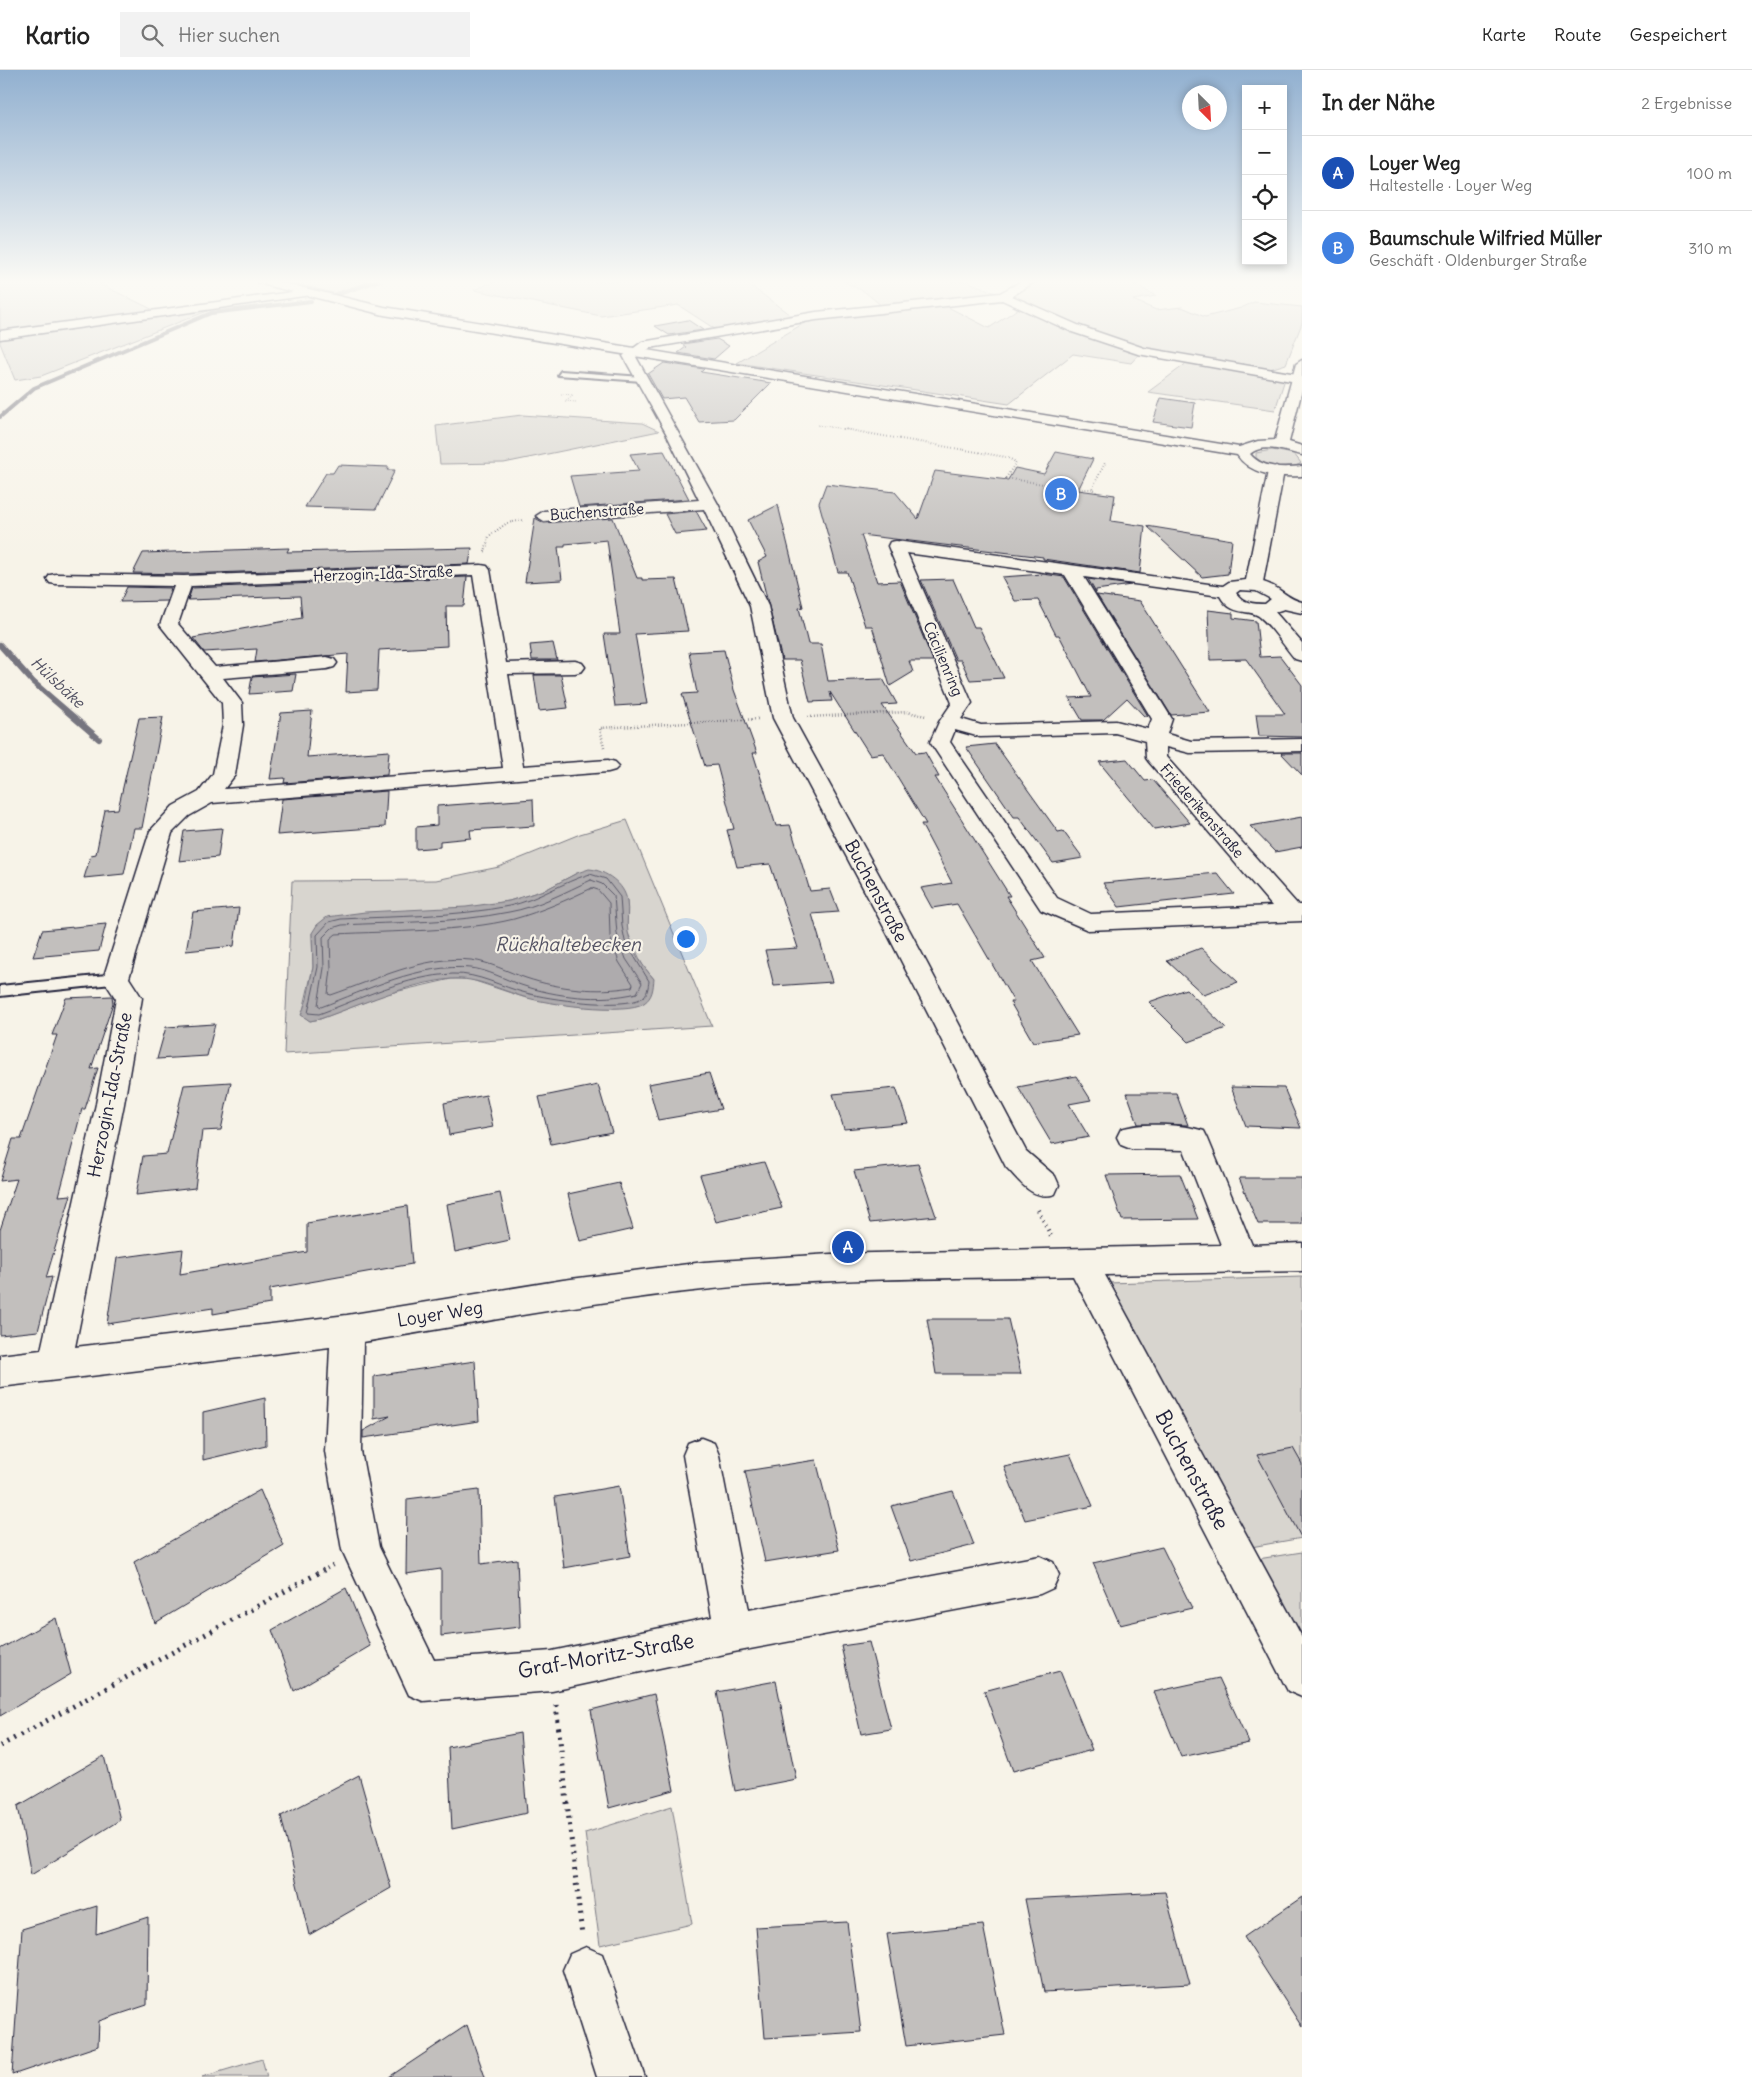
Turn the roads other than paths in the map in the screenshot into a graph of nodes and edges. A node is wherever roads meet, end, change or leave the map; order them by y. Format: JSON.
{"nodes":[{"id":1,"x":583,"y":375,"type":"edge"},
{"id":2,"x":640,"y":375,"type":"edge"},
{"id":3,"x":772,"y":375,"type":"edge"},
{"id":4,"x":1278,"y":375,"type":"edge"},
{"id":5,"x":1298,"y":375,"type":"edge"},
{"id":6,"x":1297,"y":378,"type":"junction"},
{"id":7,"x":642,"y":379,"type":"junction"},
{"id":8,"x":1280,"y":445,"type":"junction"},
{"id":9,"x":1302,"y":451,"type":"edge"},
{"id":10,"x":1243,"y":452,"type":"junction"},
{"id":11,"x":1276,"y":471,"type":"junction"},
{"id":12,"x":1302,"y":471,"type":"edge"},
{"id":13,"x":710,"y":504,"type":"junction"},
{"id":14,"x":544,"y":516,"type":"road end"},
{"id":15,"x":1070,"y":569,"type":"junction"},
{"id":16,"x":56,"y":579,"type":"dead end"},
{"id":17,"x":184,"y":581,"type":"junction"},
{"id":18,"x":1254,"y":585,"type":"junction"},
{"id":19,"x":1226,"y":592,"type":"junction"},
{"id":20,"x":1280,"y":602,"type":"junction"},
{"id":21,"x":1302,"y":608,"type":"edge"},
{"id":22,"x":1263,"y":609,"type":"junction"},
{"id":23,"x":1302,"y":655,"type":"edge"},
{"id":24,"x":327,"y":663,"type":"dead end"},
{"id":25,"x":574,"y":667,"type":"dead end"},
{"id":26,"x":498,"y":669,"type":"junction"},
{"id":27,"x":210,"y":673,"type":"junction"},
{"id":28,"x":949,"y":722,"type":"junction"},
{"id":29,"x":1155,"y":738,"type":"junction"},
{"id":30,"x":1302,"y":745,"type":"edge"},
{"id":31,"x":608,"y":766,"type":"road end"},
{"id":32,"x":514,"y":773,"type":"junction"},
{"id":33,"x":208,"y":797,"type":"junction"},
{"id":34,"x":1297,"y":914,"type":"edge"},
{"id":35,"x":116,"y":979,"type":"junction"},
{"id":36,"x":0,"y":991,"type":"edge"},
{"id":37,"x":1131,"y":1137,"type":"dead end"},
{"id":38,"x":1044,"y":1185,"type":"road end"},
{"id":39,"x":1240,"y":1257,"type":"junction"},
{"id":40,"x":1302,"y":1257,"type":"edge"},
{"id":41,"x":1073,"y":1263,"type":"junction"},
{"id":42,"x":347,"y":1330,"type":"junction"},
{"id":43,"x":55,"y":1364,"type":"junction"},
{"id":44,"x":0,"y":1372,"type":"edge"},
{"id":45,"x":701,"y":1455,"type":"dead end"},
{"id":46,"x":1040,"y":1575,"type":"dead end"},
{"id":47,"x":734,"y":1632,"type":"junction"},
{"id":48,"x":1302,"y":1677,"type":"edge"},
{"id":49,"x":586,"y":1970,"type":"road end"},
{"id":50,"x":621,"y":2077,"type":"edge"}],
"edges":[{"from":1,"to":7,"type":"lane"},
{"from":2,"to":7,"type":"street","name":"Buchenstraße"},
{"from":3,"to":10,"type":"street"},
{"from":4,"to":6,"type":"street"},
{"from":5,"to":6,"type":"street"},
{"from":6,"to":8,"type":"street"},
{"from":7,"to":13,"type":"street","name":"Buchenstraße"},
{"from":8,"to":9,"type":"street"},
{"from":8,"to":10,"type":"street"},
{"from":10,"to":11,"type":"street"},
{"from":11,"to":12,"type":"street"},
{"from":11,"to":18,"type":"street"},
{"from":13,"to":14,"type":"street","name":"Buchenstraße"},
{"from":13,"to":38,"type":"street","name":"Buchenstraße"},
{"from":15,"to":19,"type":"street","name":"Cäcilienring"},
{"from":15,"to":28,"type":"street","name":"Cäcilienring"},
{"from":15,"to":29,"type":"street","name":"Friederikenstraße"},
{"from":16,"to":17,"type":"street","name":"Herzogin-Ida-Straße"},
{"from":17,"to":26,"type":"street","name":"Herzogin-Ida-Straße"},
{"from":17,"to":27,"type":"street"},
{"from":18,"to":19,"type":"street","name":"Cäcilienring"},
{"from":18,"to":20,"type":"street"},
{"from":19,"to":22,"type":"street","name":"Cäcilienring"},
{"from":20,"to":21,"type":"street"},
{"from":20,"to":22,"type":"street"},
{"from":22,"to":23,"type":"street"},
{"from":24,"to":27,"type":"street"},
{"from":25,"to":26,"type":"street"},
{"from":26,"to":32,"type":"street","name":"Herzogin-Ida-Straße"},
{"from":27,"to":33,"type":"street"},
{"from":28,"to":29,"type":"street"},
{"from":28,"to":34,"type":"street","name":"Cäcilienring"},
{"from":29,"to":30,"type":"street"},
{"from":29,"to":34,"type":"street","name":"Friederikenstraße"},
{"from":31,"to":32,"type":"street"},
{"from":32,"to":33,"type":"street"},
{"from":33,"to":35,"type":"street"},
{"from":35,"to":36,"type":"lane"},
{"from":35,"to":43,"type":"street","name":"Herzogin-Ida-Straße"},
{"from":37,"to":39,"type":"street"},
{"from":39,"to":40,"type":"street","name":"Loyer Weg"},
{"from":39,"to":41,"type":"street","name":"Loyer Weg"},
{"from":41,"to":42,"type":"street","name":"Loyer Weg"},
{"from":41,"to":48,"type":"street","name":"Buchenstraße"},
{"from":42,"to":43,"type":"street","name":"Loyer Weg"},
{"from":42,"to":47,"type":"street","name":"Graf-Moritz-Straße"},
{"from":43,"to":44,"type":"street","name":"Loyer Weg"},
{"from":45,"to":47,"type":"street"},
{"from":46,"to":47,"type":"street","name":"Graf-Moritz-Straße"},
{"from":49,"to":50,"type":"street"}]}
